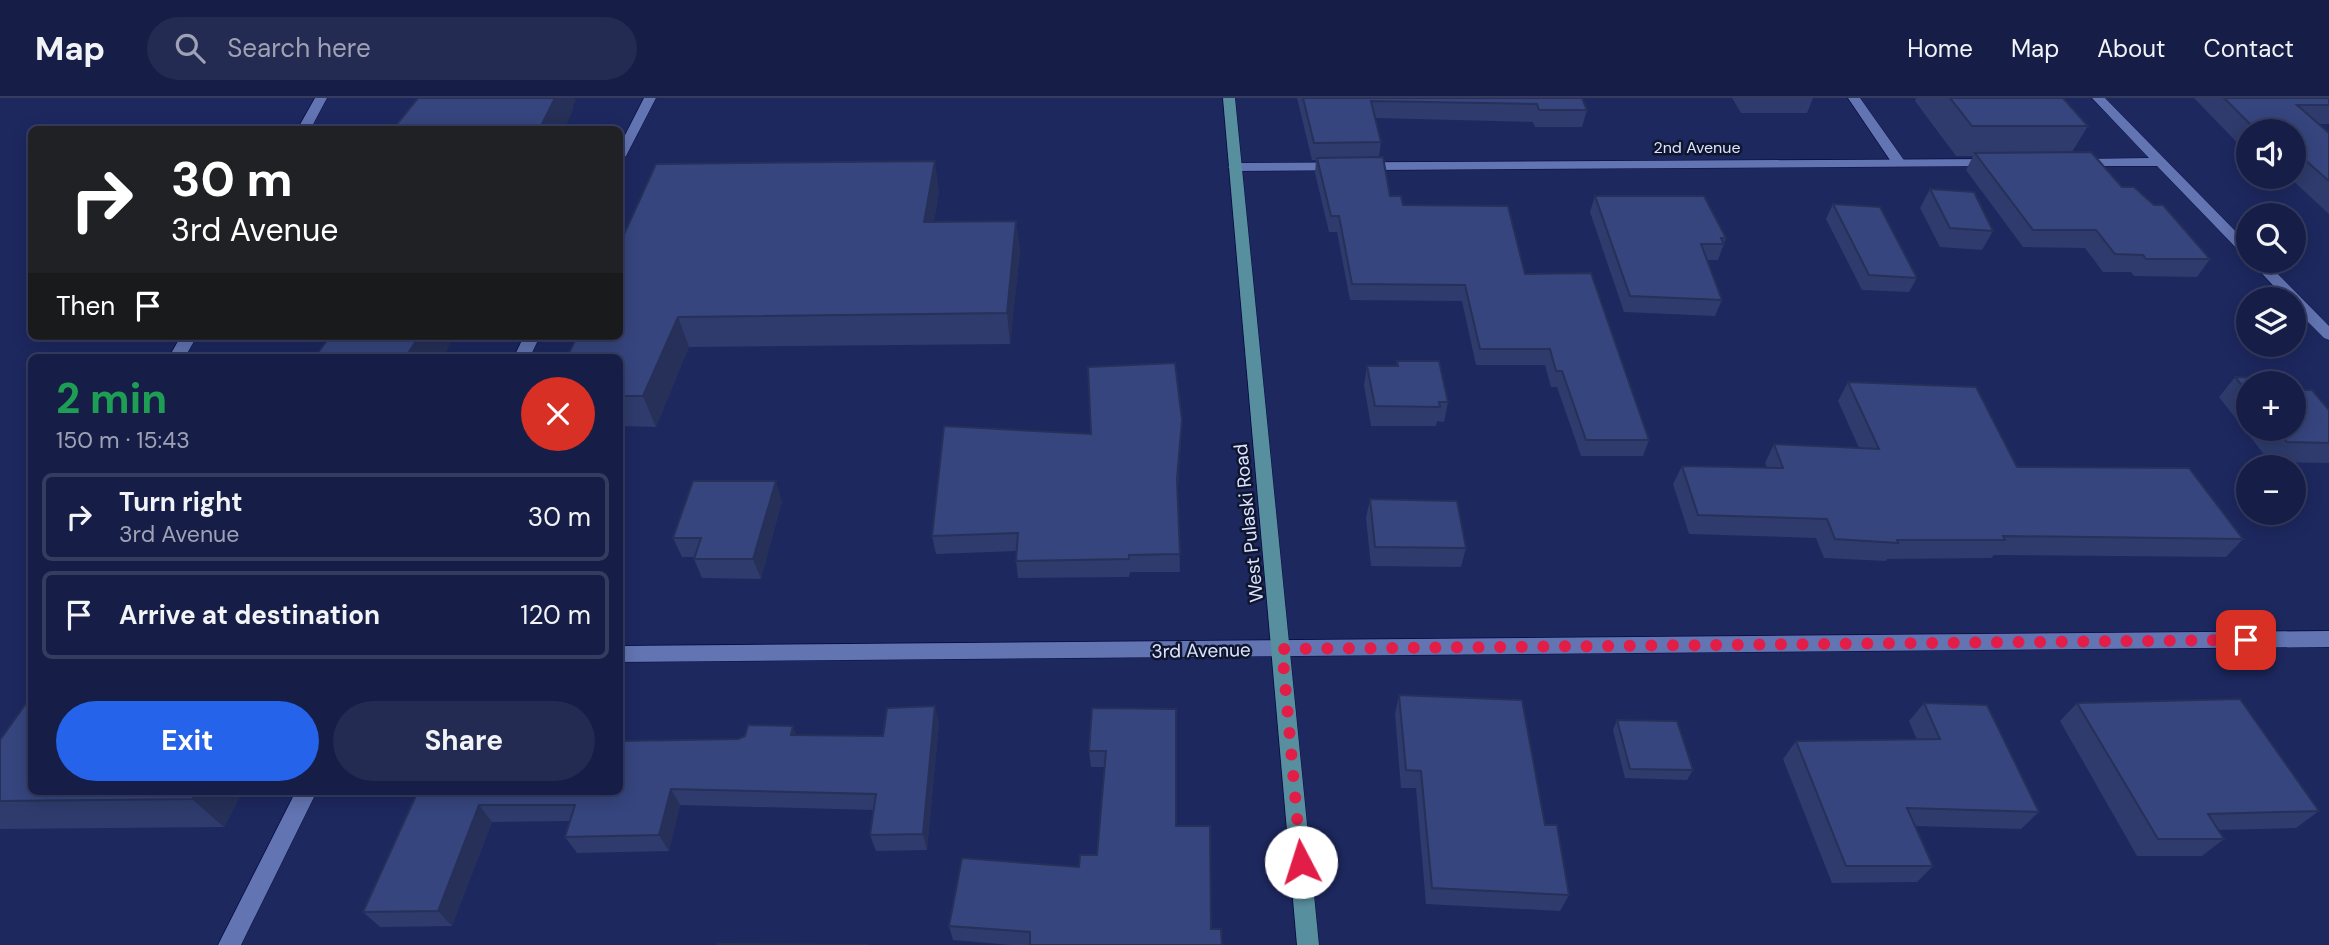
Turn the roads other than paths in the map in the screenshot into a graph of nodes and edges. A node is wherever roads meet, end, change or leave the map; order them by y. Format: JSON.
{"nodes":[{"id":1,"x":321,"y":98,"type":"edge"},
{"id":2,"x":650,"y":98,"type":"edge"},
{"id":3,"x":1229,"y":98,"type":"edge"},
{"id":4,"x":1854,"y":98,"type":"edge"},
{"id":5,"x":2098,"y":98,"type":"edge"},
{"id":6,"x":305,"y":126,"type":"edge"},
{"id":7,"x":623,"y":150,"type":"edge"},
{"id":8,"x":2160,"y":162,"type":"junction"},
{"id":9,"x":1899,"y":163,"type":"junction"},
{"id":10,"x":2008,"y":163,"type":"edge"},
{"id":11,"x":2062,"y":163,"type":"edge"},
{"id":12,"x":1235,"y":167,"type":"junction"},
{"id":13,"x":2236,"y":240,"type":"edge"},
{"id":14,"x":2269,"y":273,"type":"edge"},
{"id":15,"x":2329,"y":335,"type":"edge"},
{"id":16,"x":2329,"y":639,"type":"edge"},
{"id":17,"x":1282,"y":649,"type":"junction"},
{"id":18,"x":623,"y":654,"type":"edge"},
{"id":19,"x":305,"y":795,"type":"edge"},
{"id":20,"x":229,"y":945,"type":"edge"},
{"id":21,"x":1308,"y":945,"type":"edge"}],
"edges":[{"from":1,"to":6,"type":"street"},
{"from":2,"to":7,"type":"street"},
{"from":3,"to":12,"type":"main road","name":"West Pulaski Road"},
{"from":4,"to":9,"type":"street"},
{"from":5,"to":8,"type":"street"},
{"from":8,"to":11,"type":"street"},
{"from":8,"to":13,"type":"street"},
{"from":9,"to":10,"type":"street","name":"2nd Avenue"},
{"from":9,"to":12,"type":"street","name":"2nd Avenue"},
{"from":12,"to":17,"type":"main road","name":"West Pulaski Road"},
{"from":14,"to":15,"type":"street"},
{"from":16,"to":17,"type":"street","name":"3rd Avenue"},
{"from":17,"to":18,"type":"street","name":"3rd Avenue"},
{"from":17,"to":21,"type":"main road","name":"West Pulaski Road"},
{"from":19,"to":20,"type":"street"}]}
